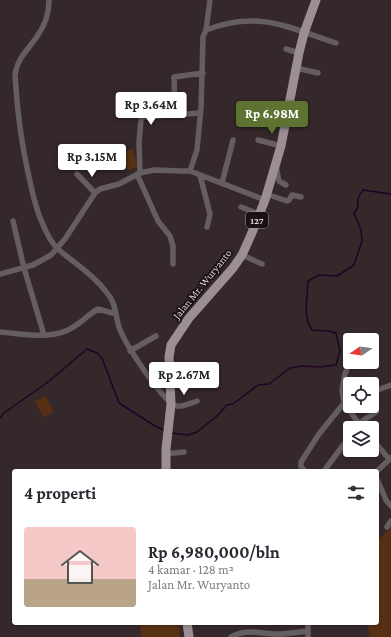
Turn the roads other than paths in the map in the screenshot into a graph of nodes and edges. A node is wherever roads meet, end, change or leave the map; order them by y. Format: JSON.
{"nodes":[{"id":1,"x":49,"y":0,"type":"edge"},
{"id":2,"x":210,"y":0,"type":"edge"},
{"id":3,"x":316,"y":0,"type":"edge"},
{"id":4,"x":206,"y":30,"type":"junction"},
{"id":5,"x":304,"y":33,"type":"junction"},
{"id":6,"x":336,"y":43,"type":"dead end"},
{"id":7,"x":286,"y":50,"type":"dead end"},
{"id":8,"x":299,"y":52,"type":"junction"},
{"id":9,"x":296,"y":68,"type":"junction"},
{"id":10,"x":202,"y":73,"type":"junction"},
{"id":11,"x":318,"y":73,"type":"dead end"},
{"id":12,"x":200,"y":113,"type":"junction"},
{"id":13,"x":175,"y":114,"type":"junction"},
{"id":14,"x":262,"y":118,"type":"dead end"},
{"id":15,"x":286,"y":125,"type":"junction"},
{"id":16,"x":233,"y":140,"type":"dead end"},
{"id":17,"x":258,"y":140,"type":"dead end"},
{"id":18,"x":281,"y":146,"type":"junction"},
{"id":19,"x":276,"y":166,"type":"junction"},
{"id":20,"x":190,"y":171,"type":"junction"},
{"id":21,"x":139,"y":173,"type":"junction"},
{"id":22,"x":77,"y":174,"type":"dead end"},
{"id":23,"x":200,"y":175,"type":"junction"},
{"id":24,"x":222,"y":183,"type":"junction"},
{"id":25,"x":286,"y":185,"type":"dead end"},
{"id":26,"x":95,"y":193,"type":"junction"},
{"id":27,"x":266,"y":197,"type":"junction"},
{"id":28,"x":301,"y":197,"type":"dead end"},
{"id":29,"x":241,"y":207,"type":"dead end"},
{"id":30,"x":259,"y":214,"type":"junction"},
{"id":31,"x":13,"y":221,"type":"dead end"},
{"id":32,"x":207,"y":227,"type":"dead end"},
{"id":33,"x":57,"y":248,"type":"junction"},
{"id":34,"x":242,"y":256,"type":"junction"},
{"id":35,"x":174,"y":264,"type":"dead end"},
{"id":36,"x":262,"y":264,"type":"dead end"},
{"id":37,"x":24,"y":268,"type":"junction"},
{"id":38,"x":0,"y":274,"type":"edge"},
{"id":39,"x":116,"y":314,"type":"junction"},
{"id":40,"x":0,"y":332,"type":"edge"},
{"id":41,"x":44,"y":335,"type":"junction"},
{"id":42,"x":156,"y":336,"type":"dead end"},
{"id":43,"x":130,"y":350,"type":"junction"},
{"id":44,"x":391,"y":385,"type":"edge"},
{"id":45,"x":379,"y":389,"type":"edge"},
{"id":46,"x":197,"y":400,"type":"dead end"},
{"id":47,"x":171,"y":404,"type":"junction"},
{"id":48,"x":343,"y":407,"type":"edge"},
{"id":49,"x":375,"y":413,"type":"edge"},
{"id":50,"x":365,"y":421,"type":"edge"},
{"id":51,"x":343,"y":445,"type":"edge"},
{"id":52,"x":379,"y":446,"type":"edge"},
{"id":53,"x":184,"y":452,"type":"dead end"},
{"id":54,"x":165,"y":454,"type":"junction"},
{"id":55,"x":390,"y":458,"type":"edge"},
{"id":56,"x":166,"y":469,"type":"edge"},
{"id":57,"x":303,"y":469,"type":"edge"},
{"id":58,"x":325,"y":469,"type":"edge"},
{"id":59,"x":379,"y":469,"type":"edge"},
{"id":60,"x":379,"y":484,"type":"edge"},
{"id":61,"x":391,"y":506,"type":"edge"},
{"id":62,"x":187,"y":625,"type":"edge"},
{"id":63,"x":308,"y":634,"type":"edge"},
{"id":64,"x":189,"y":637,"type":"edge"},
{"id":65,"x":231,"y":637,"type":"edge"}],
"edges":[{"from":1,"to":33,"type":"street"},
{"from":2,"to":4,"type":"street"},
{"from":3,"to":5,"type":"main road","name":"Jalan Mr. Wuryanto","number":"127"},
{"from":4,"to":5,"type":"street"},
{"from":4,"to":10,"type":"street"},
{"from":5,"to":6,"type":"street"},
{"from":5,"to":8,"type":"main road","name":"Jalan Mr. Wuryanto","number":"127"},
{"from":7,"to":8,"type":"street"},
{"from":8,"to":9,"type":"main road","name":"Jalan Mr. Wuryanto","number":"127"},
{"from":9,"to":11,"type":"street"},
{"from":9,"to":15,"type":"main road","name":"Jalan Mr. Wuryanto","number":"127"},
{"from":10,"to":12,"type":"street"},
{"from":10,"to":13,"type":"street"},
{"from":12,"to":13,"type":"street"},
{"from":12,"to":20,"type":"street"},
{"from":13,"to":21,"type":"street"},
{"from":14,"to":15,"type":"street"},
{"from":15,"to":18,"type":"main road","name":"Jalan Mr. Wuryanto","number":"127"},
{"from":16,"to":24,"type":"street"},
{"from":17,"to":18,"type":"street"},
{"from":18,"to":19,"type":"main road","name":"Jalan Mr. Wuryanto","number":"127"},
{"from":19,"to":25,"type":"street"},
{"from":19,"to":27,"type":"main road","name":"Jalan Mr. Wuryanto","number":"127"},
{"from":20,"to":21,"type":"street"},
{"from":20,"to":23,"type":"street"},
{"from":21,"to":26,"type":"street"},
{"from":21,"to":35,"type":"street"},
{"from":22,"to":26,"type":"street"},
{"from":23,"to":24,"type":"street"},
{"from":23,"to":32,"type":"street"},
{"from":24,"to":27,"type":"street"},
{"from":26,"to":33,"type":"street"},
{"from":27,"to":28,"type":"street"},
{"from":27,"to":30,"type":"main road","name":"Jalan Mr. Wuryanto","number":"127"},
{"from":29,"to":30,"type":"street"},
{"from":30,"to":34,"type":"main road","name":"Jalan Mr. Wuryanto","number":"127"},
{"from":31,"to":37,"type":"street"},
{"from":33,"to":37,"type":"street"},
{"from":33,"to":39,"type":"street"},
{"from":34,"to":36,"type":"street"},
{"from":34,"to":47,"type":"main road","name":"Jalan Mr. Wuryanto","number":"127"},
{"from":37,"to":38,"type":"street"},
{"from":37,"to":41,"type":"street"},
{"from":39,"to":41,"type":"street"},
{"from":39,"to":43,"type":"street"},
{"from":40,"to":41,"type":"street"},
{"from":42,"to":43,"type":"street"},
{"from":43,"to":47,"type":"street"},
{"from":44,"to":45,"type":"street"},
{"from":46,"to":47,"type":"street"},
{"from":47,"to":54,"type":"main road","name":"Jalan Mr. Wuryanto","number":"127"},
{"from":48,"to":57,"type":"street"},
{"from":49,"to":50,"type":"street"},
{"from":51,"to":58,"type":"street"},
{"from":52,"to":55,"type":"street"},
{"from":53,"to":54,"type":"street"},
{"from":54,"to":56,"type":"main road","name":"Jalan Mr. Wuryanto","number":"127"},
{"from":55,"to":59,"type":"street"},
{"from":60,"to":61,"type":"street"},
{"from":62,"to":64,"type":"main road"},
{"from":63,"to":65,"type":"street"}]}
